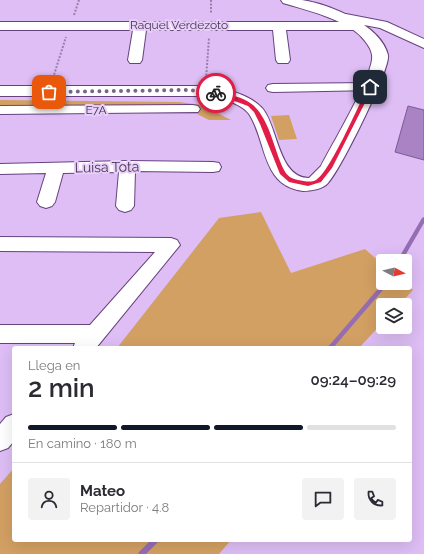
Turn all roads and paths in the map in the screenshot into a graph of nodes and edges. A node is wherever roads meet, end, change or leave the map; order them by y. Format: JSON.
{"nodes":[{"id":1,"x":79,"y":0,"type":"edge"},
{"id":2,"x":211,"y":0,"type":"edge"},
{"id":3,"x":288,"y":0,"type":"edge"},
{"id":4,"x":340,"y":17,"type":"junction"},
{"id":5,"x":70,"y":25,"type":"junction"},
{"id":6,"x":140,"y":25,"type":"junction"},
{"id":7,"x":210,"y":25,"type":"junction"},
{"id":8,"x":279,"y":25,"type":"junction"},
{"id":9,"x":0,"y":26,"type":"edge"},
{"id":10,"x":358,"y":26,"type":"junction"},
{"id":11,"x":424,"y":44,"type":"edge"},
{"id":12,"x":135,"y":60,"type":"dead end"},
{"id":13,"x":283,"y":60,"type":"dead end"},
{"id":14,"x":370,"y":87,"type":"junction"},
{"id":15,"x":273,"y":88,"type":"dead end"},
{"id":16,"x":0,"y":91,"type":"edge"},
{"id":17,"x":205,"y":91,"type":"junction"},
{"id":18,"x":49,"y":92,"type":"junction"},
{"id":19,"x":193,"y":109,"type":"dead end"},
{"id":20,"x":0,"y":110,"type":"edge"},
{"id":21,"x":127,"y":166,"type":"junction"},
{"id":22,"x":213,"y":167,"type":"dead end"},
{"id":23,"x":56,"y":168,"type":"junction"},
{"id":24,"x":0,"y":169,"type":"edge"},
{"id":25,"x":46,"y":202,"type":"dead end"},
{"id":26,"x":125,"y":206,"type":"dead end"},
{"id":27,"x":0,"y":244,"type":"edge"},
{"id":28,"x":0,"y":334,"type":"edge"},
{"id":29,"x":89,"y":341,"type":"edge"},
{"id":30,"x":12,"y":427,"type":"edge"},
{"id":31,"x":0,"y":440,"type":"edge"}],
"edges":[{"from":1,"to":5,"type":"path"},
{"from":2,"to":7,"type":"path"},
{"from":3,"to":4,"type":"street"},
{"from":4,"to":10,"type":"street"},
{"from":4,"to":11,"type":"street"},
{"from":5,"to":6,"type":"street","name":"Raquel Verdezoto"},
{"from":5,"to":9,"type":"street","name":"Raquel Verdezoto"},
{"from":5,"to":18,"type":"path"},
{"from":6,"to":7,"type":"street","name":"Raquel Verdezoto"},
{"from":6,"to":12,"type":"street"},
{"from":7,"to":8,"type":"street","name":"Raquel Verdezoto"},
{"from":7,"to":17,"type":"path"},
{"from":8,"to":10,"type":"street","name":"Raquel Verdezoto"},
{"from":8,"to":13,"type":"street"},
{"from":10,"to":14,"type":"street"},
{"from":14,"to":15,"type":"street"},
{"from":14,"to":17,"type":"street"},
{"from":16,"to":18,"type":"street"},
{"from":17,"to":18,"type":"street"},
{"from":19,"to":20,"type":"street","name":"E7A"},
{"from":21,"to":22,"type":"street","name":"Luisa Tota"},
{"from":21,"to":23,"type":"street","name":"Luisa Tota"},
{"from":21,"to":26,"type":"street"},
{"from":23,"to":24,"type":"street","name":"Luisa Tota"},
{"from":23,"to":25,"type":"street"},
{"from":27,"to":29,"type":"street"},
{"from":28,"to":29,"type":"street"},
{"from":30,"to":31,"type":"street"}]}
